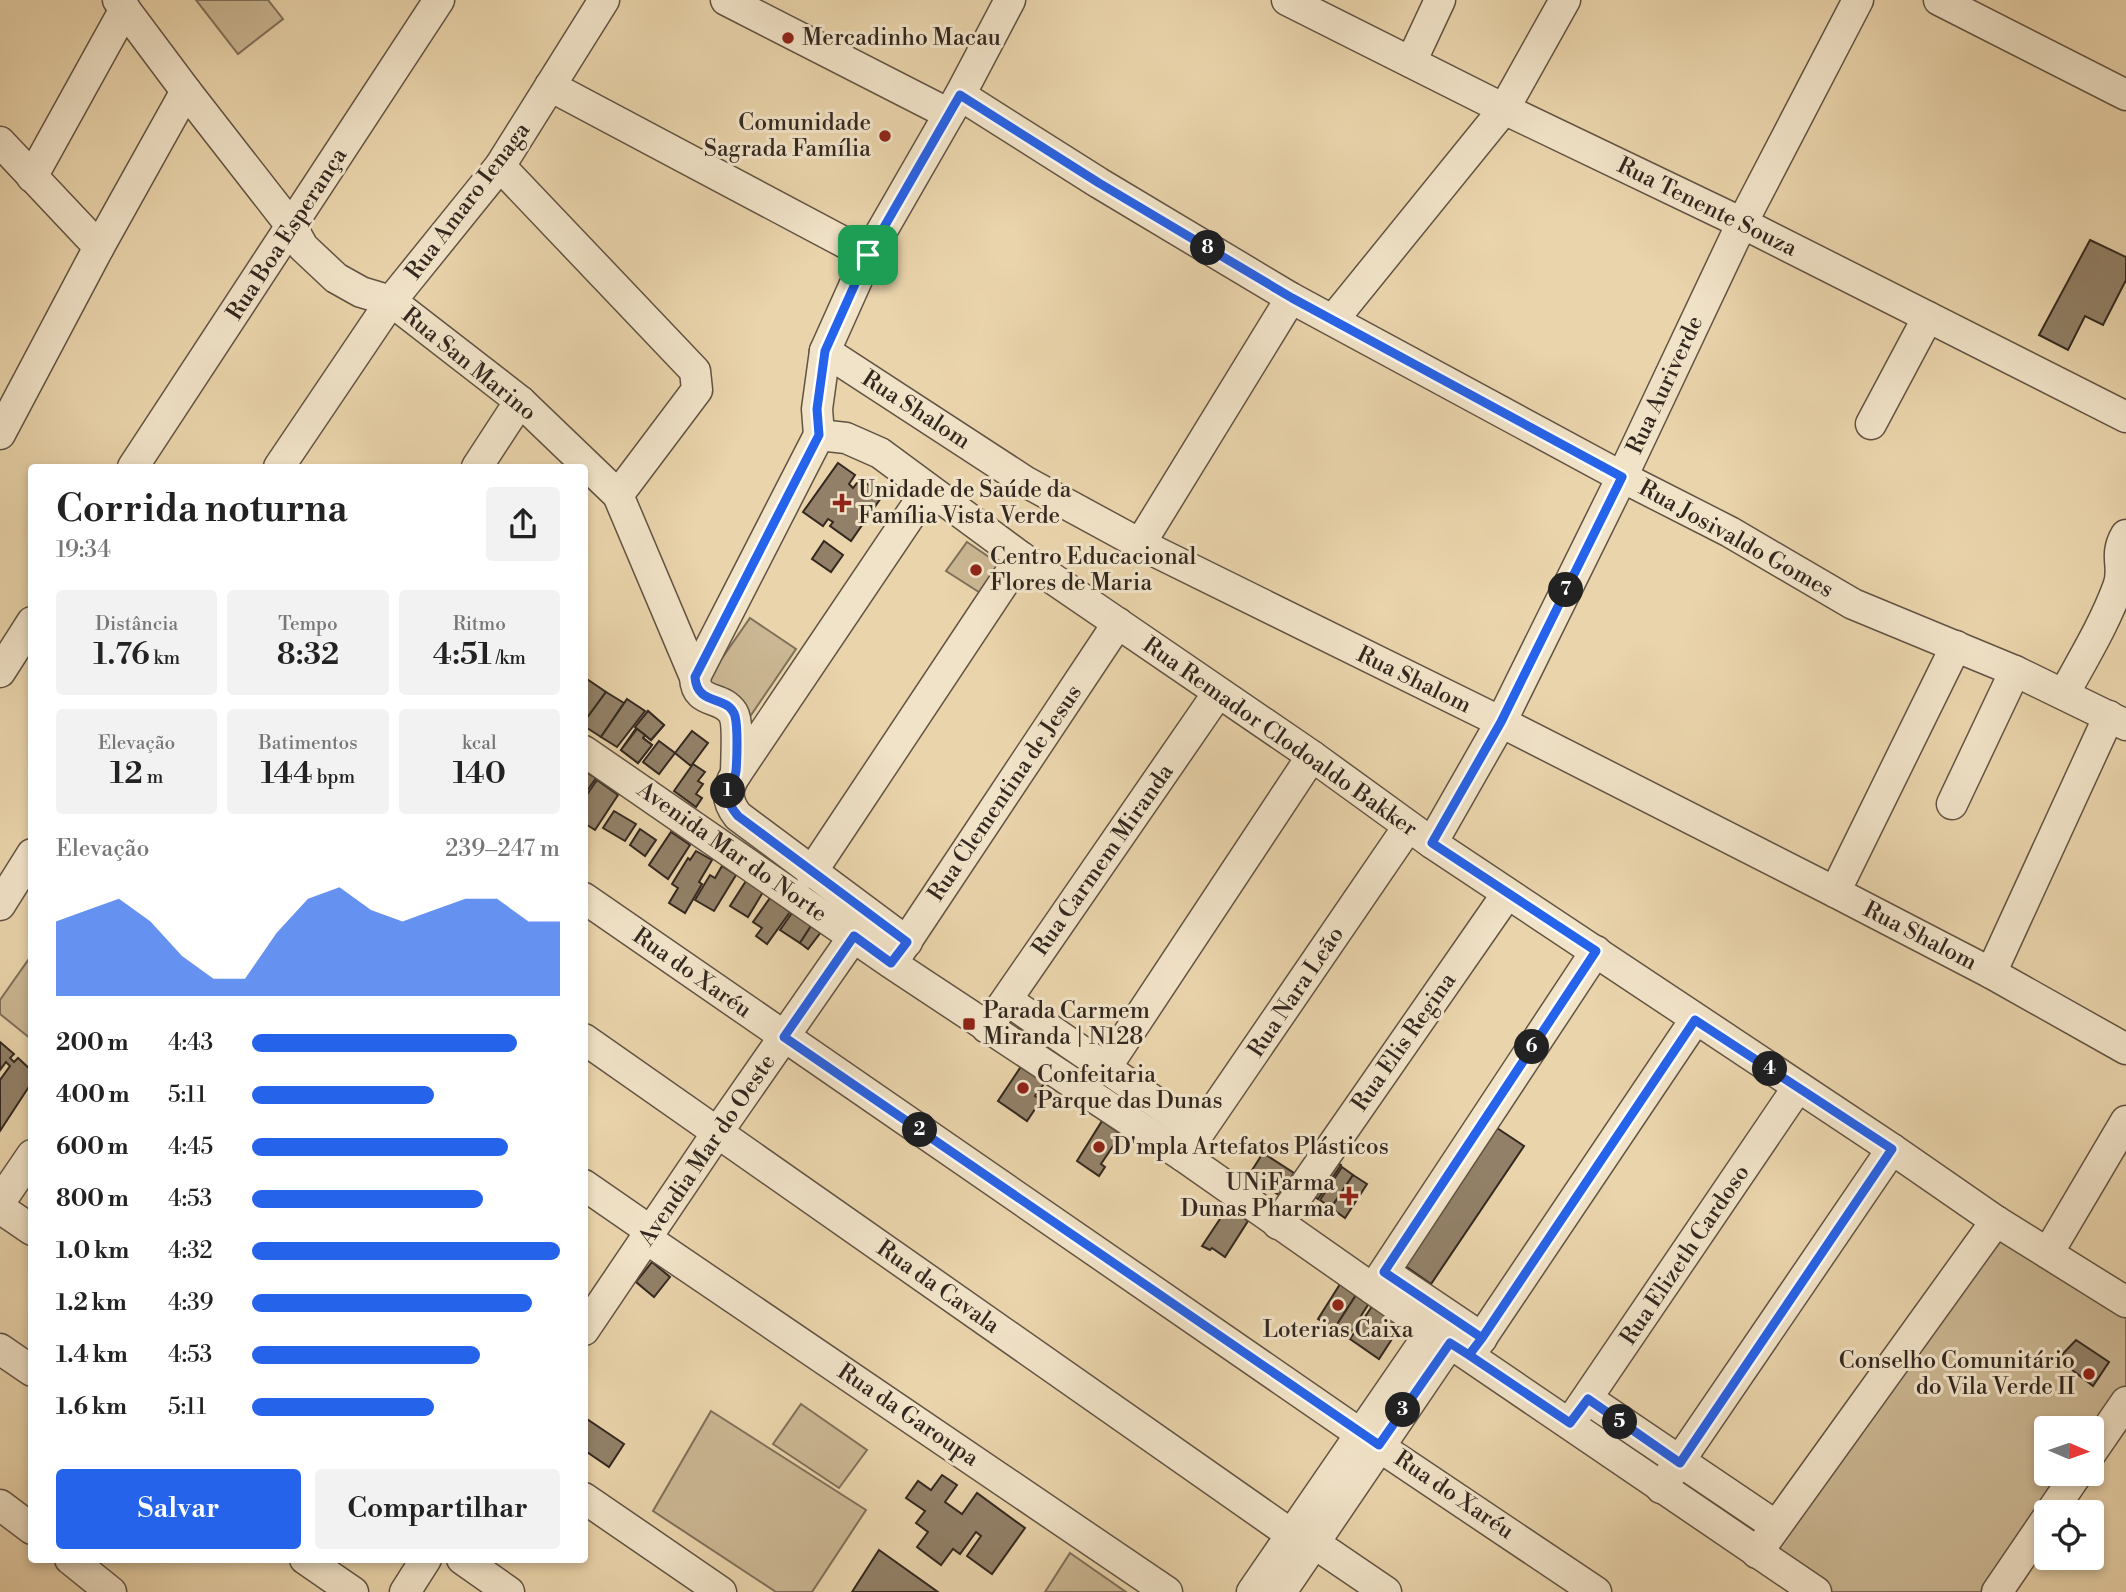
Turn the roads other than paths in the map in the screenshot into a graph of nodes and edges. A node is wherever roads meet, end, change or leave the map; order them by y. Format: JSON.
{"nodes":[{"id":1,"x":439,"y":0,"type":"edge"},
{"id":2,"x":604,"y":0,"type":"edge"},
{"id":3,"x":726,"y":0,"type":"edge"},
{"id":4,"x":1010,"y":0,"type":"edge"},
{"id":5,"x":1287,"y":0,"type":"edge"},
{"id":6,"x":1440,"y":0,"type":"edge"},
{"id":7,"x":1565,"y":0,"type":"edge"},
{"id":8,"x":1858,"y":0,"type":"edge"},
{"id":9,"x":1939,"y":0,"type":"edge"},
{"id":10,"x":122,"y":4,"type":"edge"},
{"id":11,"x":1411,"y":62,"type":"junction"},
{"id":12,"x":550,"y":86,"type":"junction"},
{"id":13,"x":186,"y":91,"type":"junction"},
{"id":14,"x":2126,"y":95,"type":"edge"},
{"id":15,"x":955,"y":104,"type":"junction"},
{"id":16,"x":1504,"y":109,"type":"junction"},
{"id":17,"x":0,"y":142,"type":"edge"},
{"id":18,"x":500,"y":166,"type":"junction"},
{"id":19,"x":32,"y":177,"type":"junction"},
{"id":20,"x":1742,"y":223,"type":"junction"},
{"id":21,"x":292,"y":227,"type":"junction"},
{"id":22,"x":99,"y":247,"type":"junction"},
{"id":23,"x":868,"y":255,"type":"junction"},
{"id":24,"x":1292,"y":298,"type":"junction"},
{"id":25,"x":391,"y":301,"type":"junction"},
{"id":26,"x":1928,"y":317,"type":"junction"},
{"id":27,"x":1333,"y":320,"type":"junction"},
{"id":28,"x":825,"y":351,"type":"junction"},
{"id":29,"x":520,"y":401,"type":"junction"},
{"id":30,"x":2126,"y":417,"type":"edge"},
{"id":31,"x":1871,"y":424,"type":"dead end"},
{"id":32,"x":0,"y":434,"type":"edge"},
{"id":33,"x":819,"y":435,"type":"junction"},
{"id":34,"x":135,"y":464,"type":"edge"},
{"id":35,"x":281,"y":464,"type":"edge"},
{"id":36,"x":479,"y":464,"type":"edge"},
{"id":37,"x":586,"y":464,"type":"edge"},
{"id":38,"x":588,"y":466,"type":"edge"},
{"id":39,"x":1622,"y":477,"type":"junction"},
{"id":40,"x":928,"y":489,"type":"junction"},
{"id":41,"x":618,"y":495,"type":"junction"},
{"id":42,"x":2126,"y":535,"type":"edge"},
{"id":43,"x":1140,"y":544,"type":"junction"},
{"id":44,"x":1020,"y":556,"type":"junction"},
{"id":45,"x":1118,"y":623,"type":"junction"},
{"id":46,"x":28,"y":628,"type":"edge"},
{"id":47,"x":1956,"y":646,"type":"junction"},
{"id":48,"x":2015,"y":671,"type":"junction"},
{"id":49,"x":0,"y":672,"type":"edge"},
{"id":50,"x":695,"y":677,"type":"junction"},
{"id":51,"x":1218,"y":693,"type":"junction"},
{"id":52,"x":2064,"y":694,"type":"junction"},
{"id":53,"x":2118,"y":721,"type":"edge"},
{"id":54,"x":1501,"y":722,"type":"junction"},
{"id":55,"x":588,"y":754,"type":"edge"},
{"id":56,"x":1312,"y":757,"type":"junction"},
{"id":57,"x":733,"y":779,"type":"junction"},
{"id":58,"x":1952,"y":804,"type":"dead end"},
{"id":59,"x":1420,"y":835,"type":"junction"},
{"id":60,"x":28,"y":860,"type":"edge"},
{"id":61,"x":811,"y":873,"type":"junction"},
{"id":62,"x":1835,"y":892,"type":"junction"},
{"id":63,"x":1507,"y":894,"type":"junction"},
{"id":64,"x":588,"y":901,"type":"edge"},
{"id":65,"x":0,"y":905,"type":"edge"},
{"id":66,"x":854,"y":936,"type":"junction"},
{"id":67,"x":1596,"y":951,"type":"junction"},
{"id":68,"x":899,"y":952,"type":"junction"},
{"id":69,"x":1991,"y":973,"type":"junction"},
{"id":70,"x":1007,"y":1000,"type":"junction"},
{"id":71,"x":1695,"y":1020,"type":"junction"},
{"id":72,"x":988,"y":1028,"type":"junction"},
{"id":73,"x":784,"y":1037,"type":"junction"},
{"id":74,"x":588,"y":1042,"type":"edge"},
{"id":75,"x":2126,"y":1049,"type":"edge"},
{"id":76,"x":1105,"y":1069,"type":"junction"},
{"id":77,"x":1798,"y":1087,"type":"junction"},
{"id":78,"x":2126,"y":1121,"type":"edge"},
{"id":79,"x":717,"y":1133,"type":"junction"},
{"id":80,"x":1191,"y":1144,"type":"junction"},
{"id":81,"x":1892,"y":1149,"type":"junction"},
{"id":82,"x":28,"y":1160,"type":"edge"},
{"id":83,"x":588,"y":1188,"type":"edge"},
{"id":84,"x":0,"y":1202,"type":"edge"},
{"id":85,"x":0,"y":1208,"type":"edge"},
{"id":86,"x":1284,"y":1215,"type":"junction"},
{"id":87,"x":1996,"y":1221,"type":"junction"},
{"id":88,"x":28,"y":1227,"type":"edge"},
{"id":89,"x":650,"y":1236,"type":"junction"},
{"id":90,"x":2048,"y":1252,"type":"junction"},
{"id":91,"x":1379,"y":1280,"type":"junction"},
{"id":92,"x":2126,"y":1302,"type":"edge"},
{"id":93,"x":588,"y":1325,"type":"edge"},
{"id":94,"x":1458,"y":1341,"type":"junction"},
{"id":95,"x":0,"y":1349,"type":"edge"},
{"id":96,"x":28,"y":1368,"type":"edge"},
{"id":97,"x":2126,"y":1402,"type":"edge"},
{"id":98,"x":1579,"y":1411,"type":"junction"},
{"id":99,"x":2104,"y":1434,"type":"edge"},
{"id":100,"x":1371,"y":1440,"type":"junction"},
{"id":101,"x":1680,"y":1463,"type":"junction"},
{"id":102,"x":1661,"y":1488,"type":"junction"},
{"id":103,"x":588,"y":1501,"type":"edge"},
{"id":104,"x":1776,"y":1526,"type":"junction"},
{"id":105,"x":2034,"y":1538,"type":"edge"},
{"id":106,"x":1303,"y":1539,"type":"junction"},
{"id":107,"x":1757,"y":1553,"type":"junction"},
{"id":108,"x":75,"y":1563,"type":"edge"},
{"id":109,"x":312,"y":1563,"type":"edge"},
{"id":110,"x":423,"y":1563,"type":"edge"},
{"id":111,"x":468,"y":1563,"type":"edge"},
{"id":112,"x":111,"y":1592,"type":"edge"},
{"id":113,"x":353,"y":1592,"type":"edge"},
{"id":114,"x":405,"y":1592,"type":"edge"},
{"id":115,"x":509,"y":1592,"type":"edge"},
{"id":116,"x":721,"y":1592,"type":"edge"},
{"id":117,"x":1167,"y":1592,"type":"edge"},
{"id":118,"x":1252,"y":1592,"type":"edge"},
{"id":119,"x":1281,"y":1592,"type":"edge"},
{"id":120,"x":1385,"y":1592,"type":"edge"},
{"id":121,"x":1596,"y":1592,"type":"edge"},
{"id":122,"x":1816,"y":1592,"type":"edge"},
{"id":123,"x":1997,"y":1592,"type":"edge"}],
"edges":[{"from":1,"to":21,"type":"street","name":"Rua Boa Esperança"},
{"from":2,"to":12,"type":"street","name":"Rua Amaro Ienaga"},
{"from":3,"to":15,"type":"street","name":"Rua Josivaldo Gomes"},
{"from":4,"to":15,"type":"street"},
{"from":5,"to":11,"type":"street","name":"Rua Tenente Souza"},
{"from":6,"to":11,"type":"street"},
{"from":7,"to":16,"type":"street"},
{"from":8,"to":20,"type":"street","name":"Rua Auriverde"},
{"from":9,"to":14,"type":"street"},
{"from":10,"to":13,"type":"street","name":"Rua San Marino"},
{"from":10,"to":19,"type":"street"},
{"from":11,"to":16,"type":"street","name":"Rua Tenente Souza"},
{"from":12,"to":18,"type":"street","name":"Rua Amaro Ienaga"},
{"from":12,"to":23,"type":"street"},
{"from":13,"to":21,"type":"street","name":"Rua San Marino"},
{"from":13,"to":22,"type":"street"},
{"from":15,"to":23,"type":"street"},
{"from":15,"to":24,"type":"street","name":"Rua Josivaldo Gomes"},
{"from":16,"to":20,"type":"street","name":"Rua Tenente Souza"},
{"from":16,"to":27,"type":"street"},
{"from":17,"to":19,"type":"street"},
{"from":18,"to":25,"type":"street","name":"Rua Amaro Ienaga"},
{"from":18,"to":41,"type":"street"},
{"from":19,"to":22,"type":"street"},
{"from":20,"to":26,"type":"street","name":"Rua Tenente Souza"},
{"from":20,"to":39,"type":"street","name":"Rua Auriverde"},
{"from":21,"to":25,"type":"street","name":"Rua San Marino"},
{"from":21,"to":34,"type":"street","name":"Rua Boa Esperança"},
{"from":22,"to":32,"type":"street"},
{"from":23,"to":28,"type":"street"},
{"from":24,"to":27,"type":"street","name":"Rua Josivaldo Gomes"},
{"from":24,"to":43,"type":"street"},
{"from":25,"to":29,"type":"street","name":"Rua San Marino"},
{"from":25,"to":35,"type":"street","name":"Rua Amaro Ienaga"},
{"from":26,"to":30,"type":"street","name":"Rua Tenente Souza"},
{"from":26,"to":31,"type":"street"},
{"from":27,"to":39,"type":"street","name":"Rua Josivaldo Gomes"},
{"from":28,"to":33,"type":"street"},
{"from":28,"to":43,"type":"street","name":"Rua Shalom"},
{"from":29,"to":36,"type":"street"},
{"from":29,"to":37,"type":"street","name":"Rua San Marino"},
{"from":33,"to":40,"type":"street","name":"Rua Remador Clodoaldo Bakker"},
{"from":33,"to":50,"type":"street"},
{"from":38,"to":41,"type":"street","name":"Rua San Marino"},
{"from":39,"to":47,"type":"street","name":"Rua Josivaldo Gomes"},
{"from":39,"to":54,"type":"street","name":"Rua Auriverde"},
{"from":40,"to":44,"type":"street","name":"Rua Remador Clodoaldo Bakker"},
{"from":40,"to":57,"type":"street"},
{"from":41,"to":50,"type":"street","name":"Rua San Marino"},
{"from":42,"to":52,"type":"street"},
{"from":43,"to":54,"type":"street","name":"Rua Shalom"},
{"from":44,"to":45,"type":"street","name":"Rua Remador Clodoaldo Bakker"},
{"from":44,"to":61,"type":"street"},
{"from":45,"to":51,"type":"street","name":"Rua Remador Clodoaldo Bakker"},
{"from":45,"to":68,"type":"street","name":"Rua Clementina de Jesus"},
{"from":46,"to":49,"type":"street"},
{"from":47,"to":48,"type":"street","name":"Rua Josivaldo Gomes"},
{"from":47,"to":62,"type":"street"},
{"from":48,"to":52,"type":"street","name":"Rua Josivaldo Gomes"},
{"from":48,"to":58,"type":"street"},
{"from":50,"to":57,"type":"street","name":"Rua San Marino"},
{"from":51,"to":56,"type":"street","name":"Rua Remador Clodoaldo Bakker"},
{"from":51,"to":70,"type":"street","name":"Rua Carmem Miranda"},
{"from":52,"to":53,"type":"street","name":"Rua Josivaldo Gomes"},
{"from":53,"to":69,"type":"street"},
{"from":54,"to":59,"type":"street","name":"Rua Auriverde"},
{"from":54,"to":62,"type":"street","name":"Rua Shalom"},
{"from":55,"to":66,"type":"street","name":"Avenida Mar do Norte"},
{"from":56,"to":59,"type":"street","name":"Rua Remador Clodoaldo Bakker"},
{"from":56,"to":76,"type":"street"},
{"from":57,"to":61,"type":"street"},
{"from":59,"to":63,"type":"street","name":"Rua Remador Clodoaldo Bakker"},
{"from":59,"to":80,"type":"street","name":"Rua Nara Leão"},
{"from":60,"to":65,"type":"street"},
{"from":61,"to":68,"type":"street"},
{"from":62,"to":69,"type":"street","name":"Rua Shalom"},
{"from":63,"to":67,"type":"street","name":"Rua Remador Clodoaldo Bakker"},
{"from":63,"to":86,"type":"street","name":"Rua Elis Regina"},
{"from":64,"to":73,"type":"street","name":"Rua do Xaréu"},
{"from":66,"to":68,"type":"street","name":"Avenida Mar do Norte"},
{"from":66,"to":73,"type":"street","name":"Avendia Mar do Oeste"},
{"from":67,"to":71,"type":"street","name":"Rua Remador Clodoaldo Bakker"},
{"from":67,"to":91,"type":"street"},
{"from":68,"to":72,"type":"street","name":"Avenida Mar do Norte"},
{"from":69,"to":75,"type":"street","name":"Rua Shalom"},
{"from":70,"to":72,"type":"street","name":"Rua Carmem Miranda"},
{"from":70,"to":76,"type":"street"},
{"from":71,"to":77,"type":"street","name":"Rua Remador Clodoaldo Bakker"},
{"from":71,"to":94,"type":"street"},
{"from":72,"to":80,"type":"street","name":"Avenida Mar do Norte"},
{"from":73,"to":79,"type":"street","name":"Avendia Mar do Oeste"},
{"from":73,"to":100,"type":"street","name":"Rua do Xaréu"},
{"from":74,"to":79,"type":"street","name":"Rua da Cavala"},
{"from":76,"to":80,"type":"street"},
{"from":77,"to":81,"type":"street","name":"Rua Remador Clodoaldo Bakker"},
{"from":77,"to":98,"type":"street","name":"Rua Elizeth Cardoso"},
{"from":78,"to":90,"type":"street"},
{"from":79,"to":89,"type":"street","name":"Avendia Mar do Oeste"},
{"from":79,"to":106,"type":"street","name":"Rua da Cavala"},
{"from":80,"to":86,"type":"street","name":"Avenida Mar do Norte"},
{"from":81,"to":87,"type":"street","name":"Rua Remador Clodoaldo Bakker"},
{"from":81,"to":101,"type":"street"},
{"from":82,"to":84,"type":"street"},
{"from":83,"to":89,"type":"street","name":"Rua da Garoupa"},
{"from":85,"to":88,"type":"street"},
{"from":86,"to":91,"type":"street","name":"Avenida Mar do Norte"},
{"from":87,"to":90,"type":"street","name":"Rua Remador Clodoaldo Bakker"},
{"from":87,"to":104,"type":"street"},
{"from":89,"to":93,"type":"street","name":"Avendia Mar do Oeste"},
{"from":89,"to":117,"type":"street","name":"Rua da Garoupa"},
{"from":90,"to":92,"type":"street","name":"Rua Remador Clodoaldo Bakker"},
{"from":91,"to":94,"type":"street","name":"Avenida Mar do Norte"},
{"from":91,"to":94,"type":"street"},
{"from":94,"to":98,"type":"street","name":"Avenida Mar do Norte"},
{"from":94,"to":100,"type":"street"},
{"from":95,"to":96,"type":"street"},
{"from":97,"to":99,"type":"street"},
{"from":98,"to":101,"type":"street"},
{"from":98,"to":102,"type":"street","name":"Avenida Mar do Norte"},
{"from":100,"to":106,"type":"street"},
{"from":100,"to":121,"type":"street","name":"Rua do Xaréu"},
{"from":101,"to":102,"type":"street"},
{"from":101,"to":104,"type":"street"},
{"from":102,"to":107,"type":"street","name":"Avenida Mar do Norte"},
{"from":103,"to":116,"type":"street"},
{"from":104,"to":107,"type":"street"},
{"from":105,"to":123,"type":"street"},
{"from":106,"to":118,"type":"street"},
{"from":106,"to":119,"type":"street"},
{"from":106,"to":120,"type":"street","name":"Rua da Cavala"},
{"from":107,"to":122,"type":"street","name":"Avenida Mar do Norte"},
{"from":108,"to":112,"type":"street"},
{"from":109,"to":113,"type":"street"},
{"from":110,"to":114,"type":"street"},
{"from":111,"to":115,"type":"street"}]}
